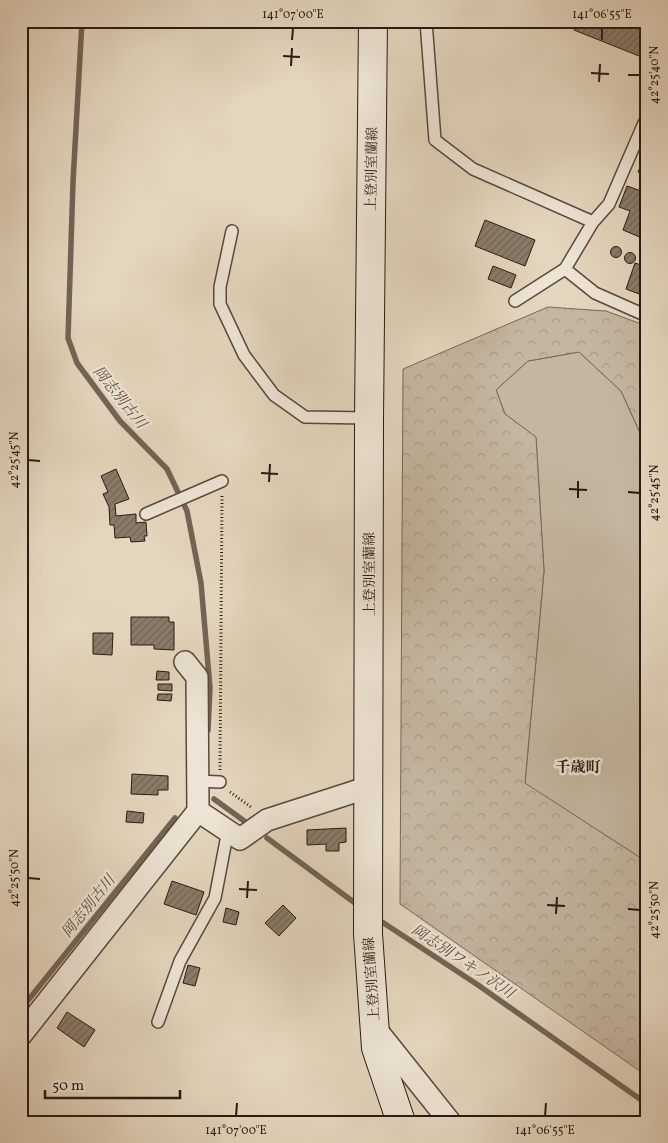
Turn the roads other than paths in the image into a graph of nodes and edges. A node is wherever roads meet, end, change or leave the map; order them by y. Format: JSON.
{"nodes":[{"id":1,"x":373,"y":21,"type":"edge"},
{"id":2,"x":426,"y":21,"type":"edge"},
{"id":3,"x":647,"y":124,"type":"edge"},
{"id":4,"x":593,"y":222,"type":"junction"},
{"id":5,"x":232,"y":231,"type":"dead end"},
{"id":6,"x":566,"y":269,"type":"junction"},
{"id":7,"x":515,"y":301,"type":"dead end"},
{"id":8,"x":647,"y":316,"type":"edge"},
{"id":9,"x":369,"y":418,"type":"junction"},
{"id":10,"x":222,"y":481,"type":"road end"},
{"id":11,"x":146,"y":514,"type":"dead end"},
{"id":12,"x":185,"y":662,"type":"dead end"},
{"id":13,"x":196,"y":781,"type":"junction"},
{"id":14,"x":220,"y":782,"type":"road end"},
{"id":15,"x":369,"y":787,"type":"junction"},
{"id":16,"x":198,"y":811,"type":"junction"},
{"id":17,"x":228,"y":830,"type":"junction"},
{"id":18,"x":158,"y":1022,"type":"dead end"},
{"id":19,"x":374,"y":1028,"type":"junction"},
{"id":20,"x":21,"y":1035,"type":"edge"},
{"id":21,"x":401,"y":1122,"type":"edge"},
{"id":22,"x":450,"y":1122,"type":"edge"}],
"edges":[{"from":1,"to":9,"type":"main road","name":"上登別室蘭線"},
{"from":2,"to":4,"type":"lane"},
{"from":3,"to":4,"type":"lane"},
{"from":4,"to":6,"type":"lane"},
{"from":5,"to":9,"type":"lane"},
{"from":6,"to":7,"type":"lane"},
{"from":6,"to":8,"type":"lane"},
{"from":9,"to":15,"type":"main road","name":"上登別室蘭線"},
{"from":10,"to":11,"type":"lane"},
{"from":12,"to":13,"type":"street"},
{"from":13,"to":14,"type":"lane"},
{"from":13,"to":16,"type":"street"},
{"from":15,"to":17,"type":"street"},
{"from":15,"to":19,"type":"main road","name":"上登別室蘭線"},
{"from":16,"to":17,"type":"street"},
{"from":16,"to":20,"type":"street"},
{"from":17,"to":18,"type":"lane"},
{"from":19,"to":21,"type":"main road","name":"上登別室蘭線"},
{"from":19,"to":22,"type":"street"}]}
